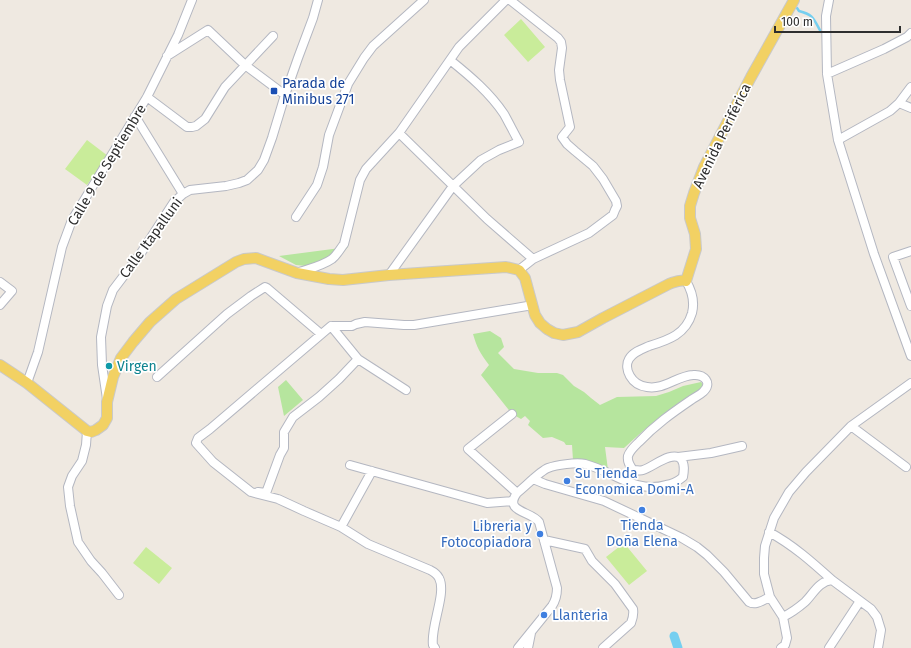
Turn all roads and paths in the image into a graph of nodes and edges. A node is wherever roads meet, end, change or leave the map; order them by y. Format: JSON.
{"nodes":[{"id":1,"x":192,"y":0,"type":"edge"},
{"id":2,"x":318,"y":0,"type":"edge"},
{"id":3,"x":424,"y":0,"type":"edge"},
{"id":4,"x":506,"y":0,"type":"edge"},
{"id":5,"x":510,"y":0,"type":"edge"},
{"id":6,"x":794,"y":0,"type":"edge"},
{"id":7,"x":829,"y":0,"type":"edge"},
{"id":8,"x":911,"y":33,"type":"edge"},
{"id":9,"x":273,"y":36,"type":"dead end"},
{"id":10,"x":166,"y":56,"type":"junction"},
{"id":11,"x":450,"y":60,"type":"junction"},
{"id":12,"x":245,"y":65,"type":"junction"},
{"id":13,"x":828,"y":74,"type":"junction"},
{"id":14,"x":911,"y":87,"type":"edge"},
{"id":15,"x":285,"y":95,"type":"junction"},
{"id":16,"x":147,"y":97,"type":"junction"},
{"id":17,"x":899,"y":103,"type":"junction"},
{"id":18,"x":911,"y":108,"type":"edge"},
{"id":19,"x":135,"y":116,"type":"junction"},
{"id":20,"x":399,"y":133,"type":"junction"},
{"id":21,"x":838,"y":140,"type":"junction"},
{"id":22,"x":453,"y":186,"type":"junction"},
{"id":23,"x":183,"y":194,"type":"junction"},
{"id":24,"x":296,"y":217,"type":"dead end"},
{"id":25,"x":911,"y":251,"type":"edge"},
{"id":26,"x":533,"y":259,"type":"junction"},
{"id":27,"x":519,"y":270,"type":"junction"},
{"id":28,"x":297,"y":273,"type":"junction"},
{"id":29,"x":389,"y":275,"type":"junction"},
{"id":30,"x":686,"y":281,"type":"junction"},
{"id":31,"x":0,"y":282,"type":"edge"},
{"id":32,"x":0,"y":304,"type":"edge"},
{"id":33,"x":533,"y":305,"type":"junction"},
{"id":34,"x":911,"y":306,"type":"edge"},
{"id":35,"x":330,"y":326,"type":"junction"},
{"id":36,"x":321,"y":334,"type":"junction"},
{"id":37,"x":911,"y":356,"type":"edge"},
{"id":38,"x":358,"y":359,"type":"junction"},
{"id":39,"x":0,"y":365,"type":"edge"},
{"id":40,"x":157,"y":377,"type":"dead end"},
{"id":41,"x":27,"y":383,"type":"junction"},
{"id":42,"x":911,"y":383,"type":"edge"},
{"id":43,"x":406,"y":390,"type":"dead end"},
{"id":44,"x":107,"y":402,"type":"junction"},
{"id":45,"x":512,"y":414,"type":"dead end"},
{"id":46,"x":851,"y":426,"type":"junction"},
{"id":47,"x":87,"y":431,"type":"junction"},
{"id":48,"x":742,"y":446,"type":"dead end"},
{"id":49,"x":678,"y":457,"type":"junction"},
{"id":50,"x":350,"y":465,"type":"dead end"},
{"id":51,"x":906,"y":467,"type":"dead end"},
{"id":52,"x":372,"y":471,"type":"junction"},
{"id":53,"x":533,"y":479,"type":"junction"},
{"id":54,"x":251,"y":492,"type":"junction"},
{"id":55,"x":517,"y":493,"type":"junction"},
{"id":56,"x":512,"y":501,"type":"junction"},
{"id":57,"x":341,"y":527,"type":"junction"},
{"id":58,"x":769,"y":532,"type":"junction"},
{"id":59,"x":544,"y":540,"type":"junction"},
{"id":60,"x":832,"y":580,"type":"junction"},
{"id":61,"x":118,"y":596,"type":"dead end"},
{"id":62,"x":770,"y":597,"type":"junction"},
{"id":63,"x":860,"y":601,"type":"junction"},
{"id":64,"x":783,"y":617,"type":"junction"},
{"id":65,"x":531,"y":632,"type":"junction"},
{"id":66,"x":435,"y":648,"type":"edge"},
{"id":67,"x":520,"y":648,"type":"edge"},
{"id":68,"x":528,"y":648,"type":"edge"},
{"id":69,"x":603,"y":648,"type":"edge"},
{"id":70,"x":781,"y":648,"type":"edge"},
{"id":71,"x":829,"y":648,"type":"edge"},
{"id":72,"x":878,"y":648,"type":"edge"}],
"edges":[{"from":1,"to":10,"type":"street","name":"Calle 9 de Septiembre"},
{"from":2,"to":15,"type":"street","name":"Calle Itapalluni"},
{"from":3,"to":24,"type":"street"},
{"from":4,"to":11,"type":"street"},
{"from":5,"to":26,"type":"street"},
{"from":6,"to":30,"type":"main road","name":"Avenida Periférica"},
{"from":7,"to":13,"type":"street"},
{"from":8,"to":13,"type":"street"},
{"from":9,"to":12,"type":"street"},
{"from":10,"to":12,"type":"street"},
{"from":10,"to":16,"type":"street","name":"Calle 9 de Septiembre"},
{"from":11,"to":20,"type":"street"},
{"from":11,"to":22,"type":"street"},
{"from":12,"to":15,"type":"street"},
{"from":12,"to":16,"type":"street"},
{"from":13,"to":21,"type":"street"},
{"from":14,"to":17,"type":"street"},
{"from":15,"to":23,"type":"street","name":"Calle Itapalluni"},
{"from":16,"to":19,"type":"street","name":"Calle 9 de Septiembre"},
{"from":17,"to":18,"type":"street"},
{"from":17,"to":21,"type":"street"},
{"from":19,"to":23,"type":"street"},
{"from":19,"to":41,"type":"street","name":"Calle 9 de Septiembre"},
{"from":20,"to":22,"type":"street"},
{"from":20,"to":28,"type":"street"},
{"from":21,"to":37,"type":"street"},
{"from":22,"to":26,"type":"street"},
{"from":22,"to":29,"type":"street"},
{"from":23,"to":44,"type":"street","name":"Calle Itapalluni"},
{"from":25,"to":34,"type":"street"},
{"from":26,"to":27,"type":"street"},
{"from":27,"to":29,"type":"main road"},
{"from":27,"to":33,"type":"main road"},
{"from":28,"to":29,"type":"main road"},
{"from":28,"to":44,"type":"main road"},
{"from":30,"to":33,"type":"main road"},
{"from":30,"to":49,"type":"street"},
{"from":31,"to":32,"type":"street"},
{"from":33,"to":35,"type":"street"},
{"from":35,"to":36,"type":"street"},
{"from":35,"to":38,"type":"street"},
{"from":36,"to":40,"type":"street"},
{"from":36,"to":54,"type":"street"},
{"from":38,"to":43,"type":"street"},
{"from":38,"to":54,"type":"street"},
{"from":39,"to":41,"type":"main road"},
{"from":41,"to":47,"type":"main road"},
{"from":42,"to":46,"type":"street"},
{"from":44,"to":47,"type":"main road"},
{"from":45,"to":55,"type":"street"},
{"from":46,"to":51,"type":"street"},
{"from":46,"to":58,"type":"street"},
{"from":47,"to":61,"type":"street"},
{"from":48,"to":49,"type":"street"},
{"from":49,"to":53,"type":"street"},
{"from":50,"to":52,"type":"street"},
{"from":52,"to":56,"type":"street"},
{"from":52,"to":57,"type":"street"},
{"from":53,"to":55,"type":"street"},
{"from":53,"to":62,"type":"street"},
{"from":54,"to":57,"type":"street"},
{"from":55,"to":56,"type":"street"},
{"from":56,"to":59,"type":"street"},
{"from":57,"to":66,"type":"street"},
{"from":58,"to":60,"type":"street"},
{"from":58,"to":62,"type":"street"},
{"from":59,"to":65,"type":"street"},
{"from":59,"to":69,"type":"street"},
{"from":60,"to":63,"type":"street"},
{"from":60,"to":64,"type":"street"},
{"from":62,"to":64,"type":"street"},
{"from":63,"to":71,"type":"street"},
{"from":63,"to":72,"type":"street"},
{"from":64,"to":70,"type":"street"},
{"from":65,"to":67,"type":"street"},
{"from":65,"to":68,"type":"street"},
{"from":67,"to":68,"type":"street"}]}
